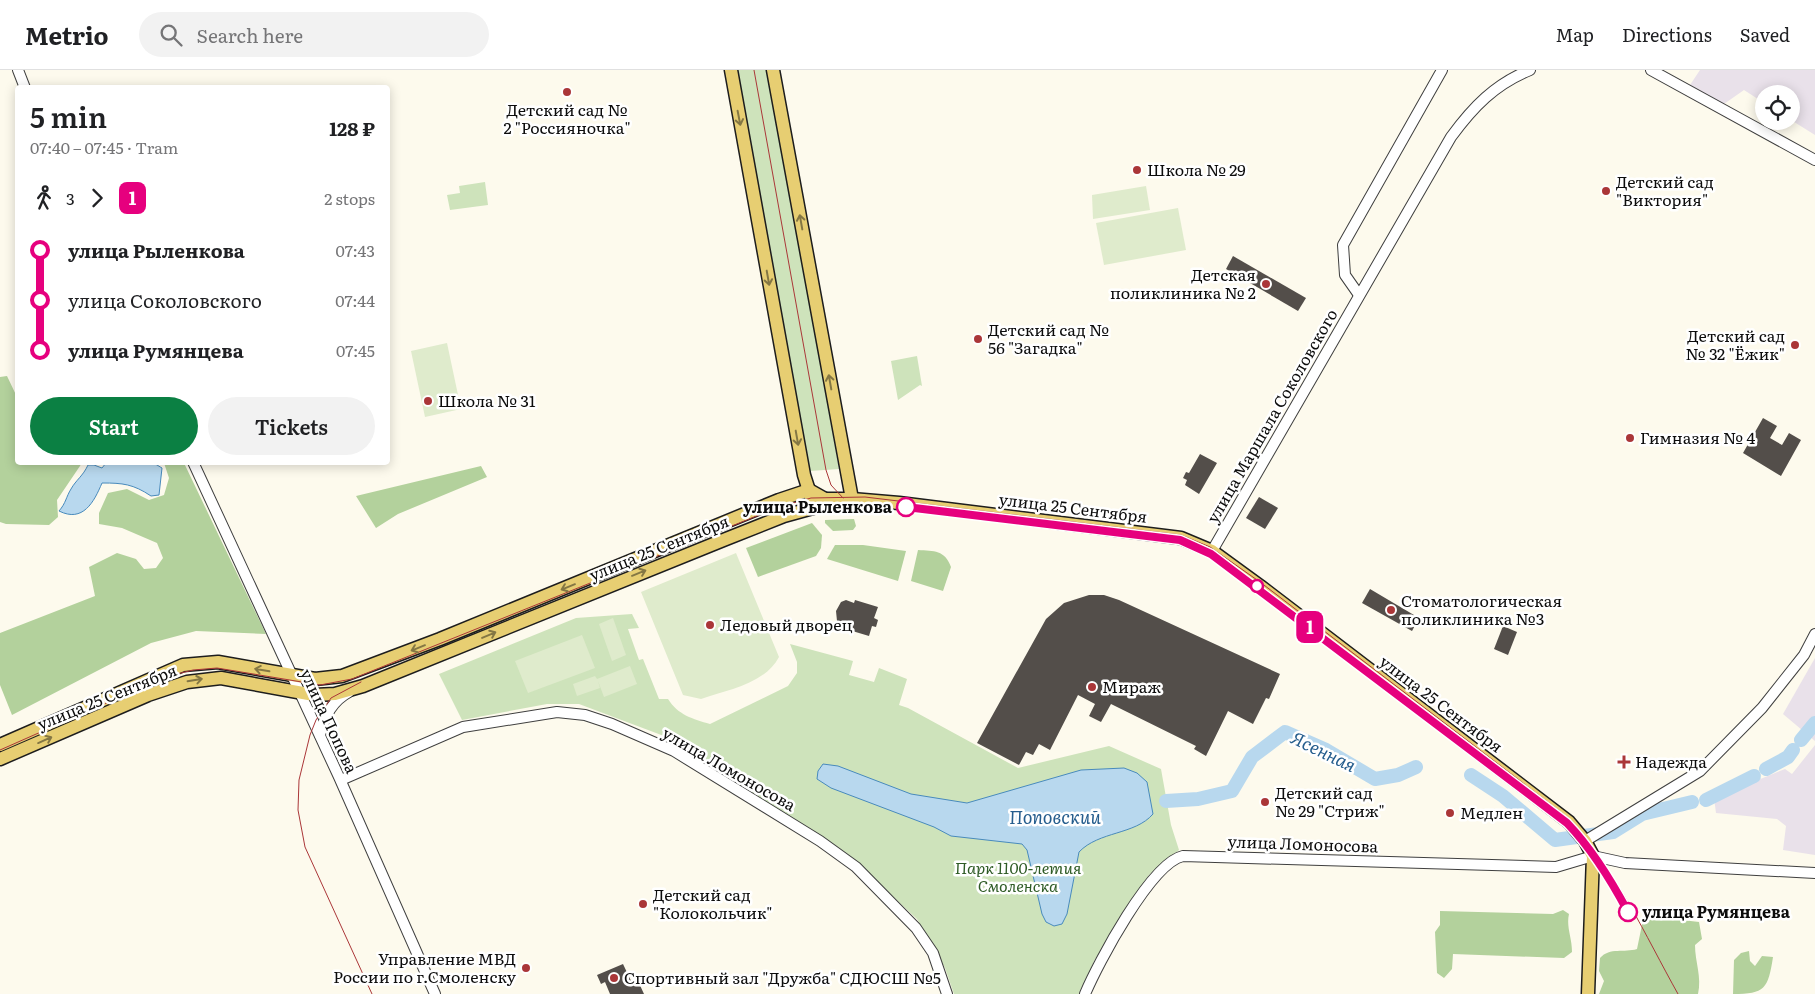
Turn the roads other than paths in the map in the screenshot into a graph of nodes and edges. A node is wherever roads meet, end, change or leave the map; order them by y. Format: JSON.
{"nodes":[{"id":1,"x":18,"y":70,"type":"edge"},
{"id":2,"x":730,"y":70,"type":"edge"},
{"id":3,"x":773,"y":70,"type":"edge"},
{"id":4,"x":1442,"y":70,"type":"edge"},
{"id":5,"x":1530,"y":70,"type":"edge"},
{"id":6,"x":1652,"y":70,"type":"edge"},
{"id":7,"x":24,"y":85,"type":"edge"},
{"id":8,"x":1815,"y":160,"type":"edge"},
{"id":9,"x":1359,"y":295,"type":"junction"},
{"id":10,"x":194,"y":465,"type":"edge"},
{"id":11,"x":808,"y":490,"type":"junction"},
{"id":12,"x":825,"y":499,"type":"junction"},
{"id":13,"x":852,"y":499,"type":"junction"},
{"id":14,"x":814,"y":508,"type":"junction"},
{"id":15,"x":1212,"y":551,"type":"junction"},
{"id":16,"x":1815,"y":634,"type":"edge"},
{"id":17,"x":290,"y":674,"type":"junction"},
{"id":18,"x":362,"y":686,"type":"junction"},
{"id":19,"x":300,"y":693,"type":"junction"},
{"id":20,"x":320,"y":735,"type":"junction"},
{"id":21,"x":0,"y":745,"type":"edge"},
{"id":22,"x":0,"y":760,"type":"edge"},
{"id":23,"x":341,"y":780,"type":"junction"},
{"id":24,"x":1586,"y":840,"type":"junction"},
{"id":25,"x":1593,"y":856,"type":"junction"},
{"id":26,"x":1815,"y":873,"type":"edge"},
{"id":27,"x":435,"y":994,"type":"edge"},
{"id":28,"x":947,"y":994,"type":"edge"},
{"id":29,"x":1085,"y":994,"type":"edge"},
{"id":30,"x":1588,"y":994,"type":"edge"}],
"edges":[{"from":1,"to":7,"type":"street"},
{"from":2,"to":11,"type":"main road","one_way":true},
{"from":13,"to":3,"type":"main road","one_way":true},
{"from":4,"to":9,"type":"street"},
{"from":5,"to":9,"type":"street","name":"улица Маршала Соколовского"},
{"from":6,"to":8,"type":"street"},
{"from":9,"to":15,"type":"street","name":"улица Маршала Соколовского"},
{"from":10,"to":17,"type":"street","name":"улица Попова"},
{"from":11,"to":12,"type":"main road"},
{"from":11,"to":14,"type":"main road"},
{"from":11,"to":17,"type":"main road","one_way":true},
{"from":12,"to":13,"type":"main road","name":"улица 25 Сентября"},
{"from":12,"to":14,"type":"main road","name":"улица 25 Сентября"},
{"from":13,"to":15,"type":"main road","name":"улица 25 Сентября"},
{"from":18,"to":14,"type":"main road","name":"улица 25 Сентября","one_way":true},
{"from":15,"to":24,"type":"main road","name":"улица 25 Сентября"},
{"from":16,"to":24,"type":"street"},
{"from":17,"to":19,"type":"street","name":"улица Попова"},
{"from":17,"to":21,"type":"main road","one_way":true},
{"from":18,"to":19,"type":"main road","name":"улица 25 Сентября"},
{"from":18,"to":20,"type":"street"},
{"from":19,"to":20,"type":"street","name":"улица Попова"},
{"from":22,"to":19,"type":"main road","name":"улица 25 Сентября","one_way":true},
{"from":20,"to":23,"type":"street","name":"улица Попова"},
{"from":23,"to":27,"type":"street","name":"улица Попова"},
{"from":23,"to":28,"type":"street","name":"улица Ломоносова"},
{"from":24,"to":25,"type":"main road"},
{"from":25,"to":26,"type":"street"},
{"from":25,"to":29,"type":"street","name":"улица Ломоносова"},
{"from":25,"to":30,"type":"main road"}]}
